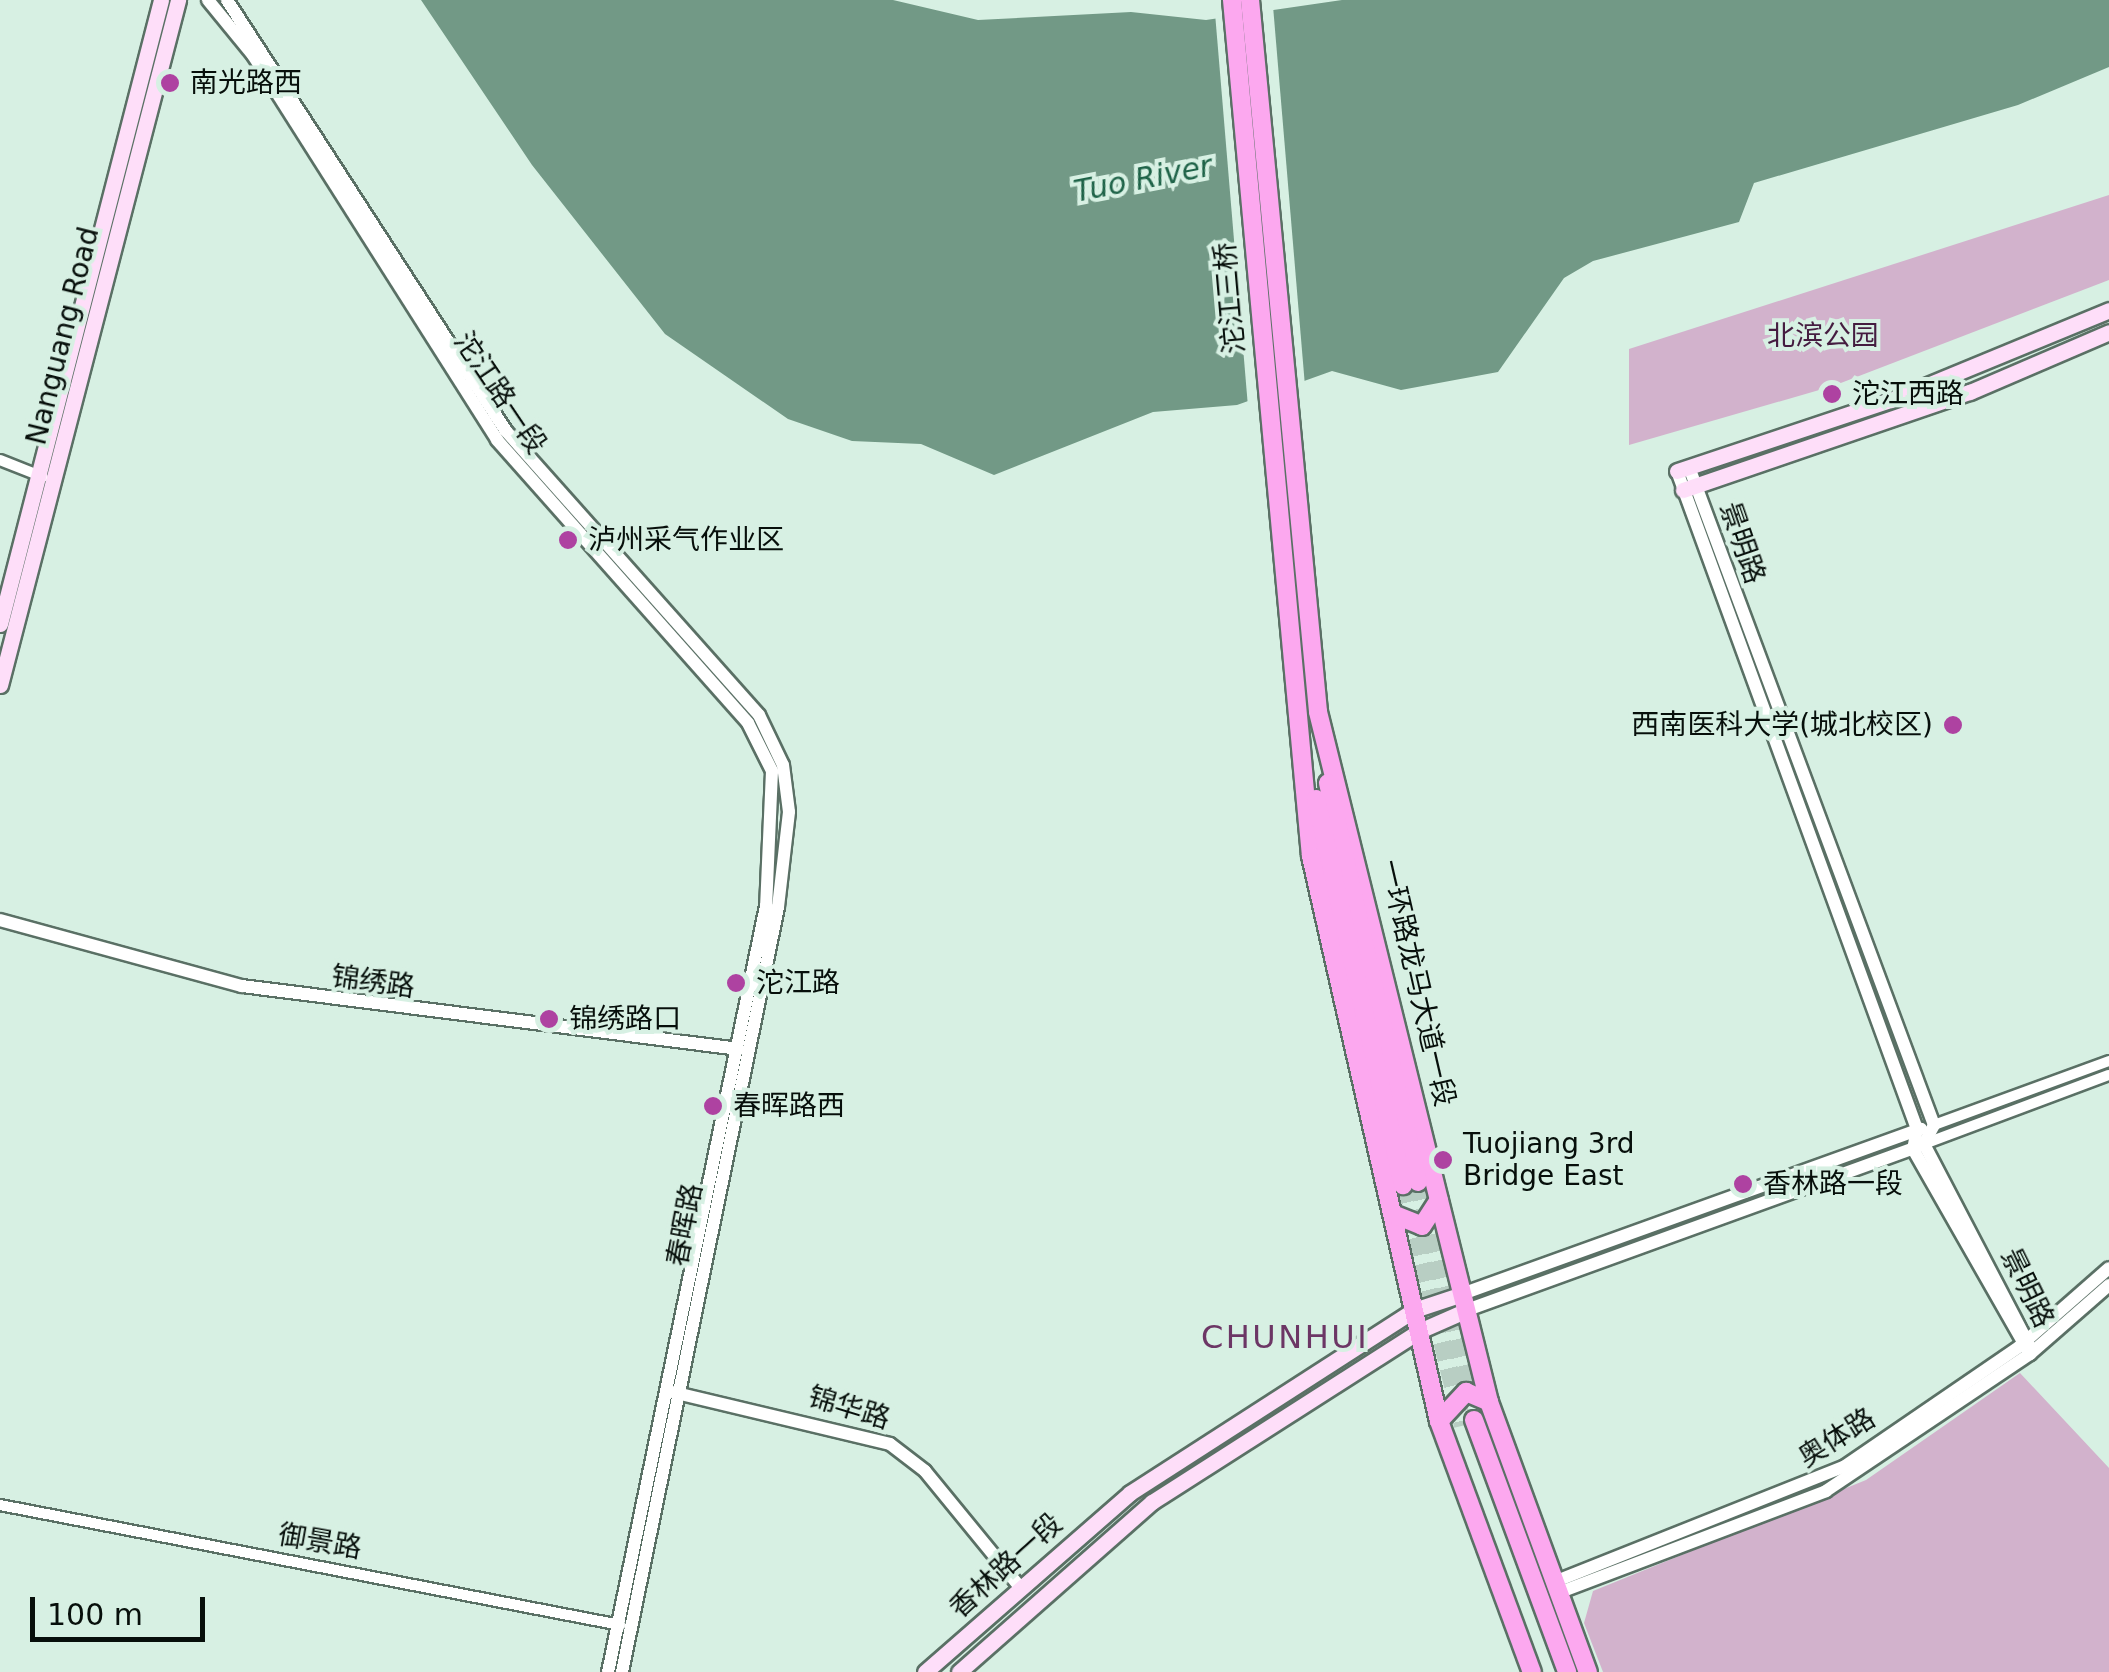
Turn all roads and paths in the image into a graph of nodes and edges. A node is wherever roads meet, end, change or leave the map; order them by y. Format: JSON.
{"nodes":[{"id":1,"x":160,"y":0,"type":"edge"},
{"id":2,"x":178,"y":0,"type":"edge"},
{"id":3,"x":208,"y":0,"type":"edge"},
{"id":4,"x":227,"y":0,"type":"edge"},
{"id":5,"x":1232,"y":0,"type":"edge"},
{"id":6,"x":1250,"y":0,"type":"edge"},
{"id":7,"x":2109,"y":310,"type":"edge"},
{"id":8,"x":2109,"y":332,"type":"edge"},
{"id":9,"x":0,"y":460,"type":"edge"},
{"id":10,"x":1683,"y":469,"type":"joint"},
{"id":11,"x":46,"y":478,"type":"junction"},
{"id":12,"x":1689,"y":488,"type":"junction"},
{"id":13,"x":1291,"y":590,"type":"junction"},
{"id":14,"x":0,"y":624,"type":"edge"},
{"id":15,"x":0,"y":685,"type":"edge"},
{"id":16,"x":1298,"y":710,"type":"junction"},
{"id":17,"x":1318,"y":712,"type":"junction"},
{"id":18,"x":781,"y":789,"type":"junction"},
{"id":19,"x":0,"y":920,"type":"edge"},
{"id":20,"x":741,"y":1050,"type":"junction"},
{"id":21,"x":2109,"y":1061,"type":"edge"},
{"id":22,"x":2109,"y":1075,"type":"edge"},
{"id":23,"x":1934,"y":1125,"type":"junction"},
{"id":24,"x":1916,"y":1130,"type":"junction"},
{"id":25,"x":1919,"y":1146,"type":"junction"},
{"id":26,"x":1439,"y":1198,"type":"junction"},
{"id":27,"x":1392,"y":1213,"type":"junction"},
{"id":28,"x":2109,"y":1268,"type":"edge"},
{"id":29,"x":2109,"y":1285,"type":"edge"},
{"id":30,"x":1465,"y":1302,"type":"junction"},
{"id":31,"x":1414,"y":1310,"type":"junction"},
{"id":32,"x":1418,"y":1331,"type":"junction"},
{"id":33,"x":2026,"y":1346,"type":"junction"},
{"id":34,"x":670,"y":1394,"type":"junction"},
{"id":35,"x":1489,"y":1402,"type":"junction"},
{"id":36,"x":1438,"y":1422,"type":"junction"},
{"id":37,"x":0,"y":1504,"type":"edge"},
{"id":38,"x":1556,"y":1587,"type":"junction"},
{"id":39,"x":1017,"y":1589,"type":"junction"},
{"id":40,"x":624,"y":1626,"type":"junction"},
{"id":41,"x":608,"y":1672,"type":"edge"},
{"id":42,"x":622,"y":1672,"type":"edge"},
{"id":43,"x":926,"y":1672,"type":"edge"},
{"id":44,"x":958,"y":1672,"type":"edge"},
{"id":45,"x":1532,"y":1672,"type":"edge"},
{"id":46,"x":1554,"y":1672,"type":"edge"},
{"id":47,"x":1567,"y":1672,"type":"edge"},
{"id":48,"x":1588,"y":1672,"type":"edge"}],
"edges":[{"from":1,"to":11,"type":"main road","name":"Nanguang Road"},
{"from":2,"to":11,"type":"main road","name":"Nanguang Road"},
{"from":3,"to":18,"type":"street","name":"沱江路一段"},
{"from":4,"to":18,"type":"street","name":"沱江路一段"},
{"from":5,"to":13,"type":"highway","name":"沱江三桥"},
{"from":6,"to":13,"type":"highway","name":"沱江三桥"},
{"from":7,"to":10,"type":"main road"},
{"from":8,"to":12,"type":"main road"},
{"from":9,"to":11,"type":"street"},
{"from":10,"to":12,"type":"street","name":"景明路"},
{"from":11,"to":14,"type":"main road","name":"Nanguang Road"},
{"from":11,"to":15,"type":"main road","name":"Nanguang Road"},
{"from":12,"to":23,"type":"street","name":"景明路"},
{"from":12,"to":24,"type":"street","name":"景明路"},
{"from":13,"to":16,"type":"highway"},
{"from":13,"to":17,"type":"highway","name":"一环路龙马大道一段"},
{"from":16,"to":17,"type":"highway"},
{"from":16,"to":27,"type":"highway"},
{"from":17,"to":26,"type":"highway","name":"一环路龙马大道一段"},
{"from":18,"to":20,"type":"street","name":"春晖路"},
{"from":19,"to":20,"type":"street","name":"锦绣路"},
{"from":20,"to":34,"type":"street","name":"春晖路"},
{"from":21,"to":23,"type":"street"},
{"from":22,"to":25,"type":"street"},
{"from":23,"to":24,"type":"street","name":"香林路一段"},
{"from":23,"to":25,"type":"street"},
{"from":24,"to":25,"type":"street","name":"景明路"},
{"from":24,"to":30,"type":"street","name":"香林路一段"},
{"from":25,"to":30,"type":"street","name":"香林路一段"},
{"from":25,"to":33,"type":"street","name":"景明路"},
{"from":26,"to":27,"type":"highway"},
{"from":26,"to":30,"type":"highway","name":"一环路龙马大道一段"},
{"from":27,"to":31,"type":"highway"},
{"from":28,"to":33,"type":"street","name":"奥体路"},
{"from":29,"to":33,"type":"street","name":"奥体路"},
{"from":30,"to":31,"type":"main road","name":"香林路一段"},
{"from":30,"to":32,"type":"main road","name":"香林路一段"},
{"from":30,"to":35,"type":"highway","name":"一环路龙马大道一段"},
{"from":31,"to":32,"type":"highway"},
{"from":31,"to":39,"type":"main road","name":"香林路一段"},
{"from":32,"to":36,"type":"highway"},
{"from":32,"to":44,"type":"main road","name":"香林路一段"},
{"from":33,"to":38,"type":"street","name":"奥体路"},
{"from":34,"to":39,"type":"street","name":"锦华路"},
{"from":34,"to":40,"type":"street","name":"春晖路"},
{"from":35,"to":36,"type":"highway"},
{"from":35,"to":38,"type":"highway","name":"一环路龙马大道一段"},
{"from":36,"to":45,"type":"highway"},
{"from":37,"to":40,"type":"street","name":"御景路"},
{"from":38,"to":48,"type":"highway","name":"一环路龙马大道一段"},
{"from":39,"to":43,"type":"main road","name":"香林路一段"},
{"from":40,"to":41,"type":"street","name":"春晖路"},
{"from":40,"to":42,"type":"street","name":"春晖路"},
{"from":46,"to":47,"type":"highway"}]}
